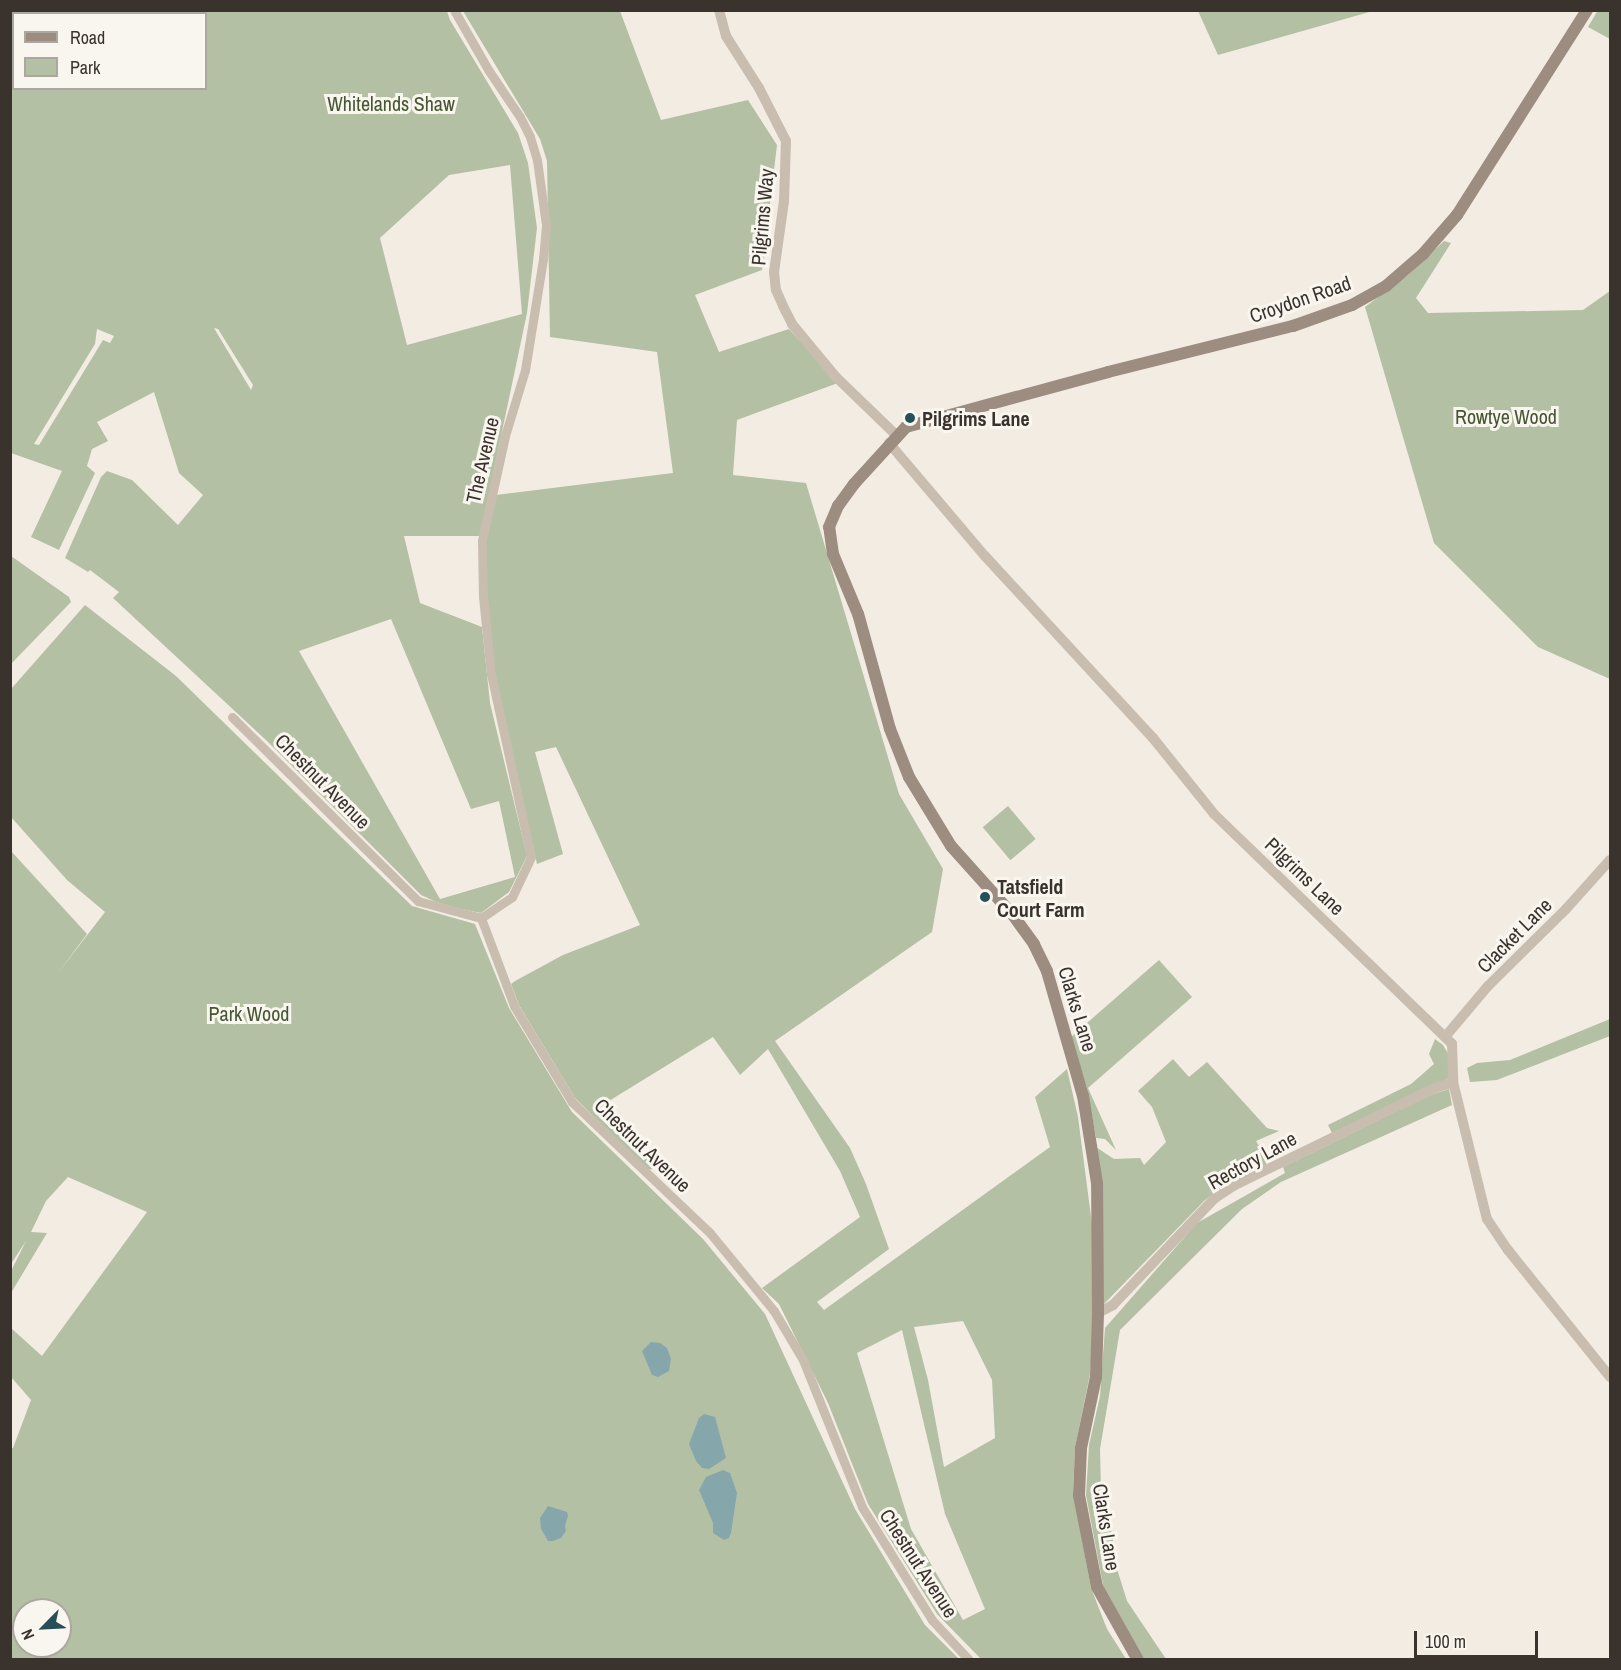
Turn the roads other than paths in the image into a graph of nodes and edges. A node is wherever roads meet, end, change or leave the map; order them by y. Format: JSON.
{"nodes":[{"id":1,"x":454,"y":10,"type":"edge"},
{"id":2,"x":719,"y":10,"type":"edge"},
{"id":3,"x":1587,"y":10,"type":"edge"},
{"id":4,"x":892,"y":439,"type":"junction"},
{"id":5,"x":232,"y":717,"type":"dead end"},
{"id":6,"x":1611,"y":860,"type":"edge"},
{"id":7,"x":481,"y":918,"type":"junction"},
{"id":8,"x":1445,"y":1036,"type":"junction"},
{"id":9,"x":1453,"y":1082,"type":"junction"},
{"id":10,"x":1098,"y":1313,"type":"junction"},
{"id":11,"x":1611,"y":1377,"type":"edge"},
{"id":12,"x":969,"y":1659,"type":"edge"},
{"id":13,"x":1138,"y":1659,"type":"edge"}],
"edges":[{"from":1,"to":7,"type":"street","name":"The Avenue"},
{"from":2,"to":4,"type":"street","name":"Pilgrims Way"},
{"from":3,"to":4,"type":"main road","name":"Croydon Road"},
{"from":4,"to":8,"type":"street","name":"Pilgrims Lane"},
{"from":4,"to":10,"type":"main road","name":"Clarks Lane"},
{"from":5,"to":7,"type":"street","name":"Chestnut Avenue"},
{"from":6,"to":8,"type":"street","name":"Clacket Lane"},
{"from":7,"to":12,"type":"street","name":"Chestnut Avenue"},
{"from":8,"to":9,"type":"street"},
{"from":9,"to":10,"type":"street","name":"Rectory Lane"},
{"from":9,"to":11,"type":"street"},
{"from":10,"to":13,"type":"main road","name":"Clarks Lane"}]}
